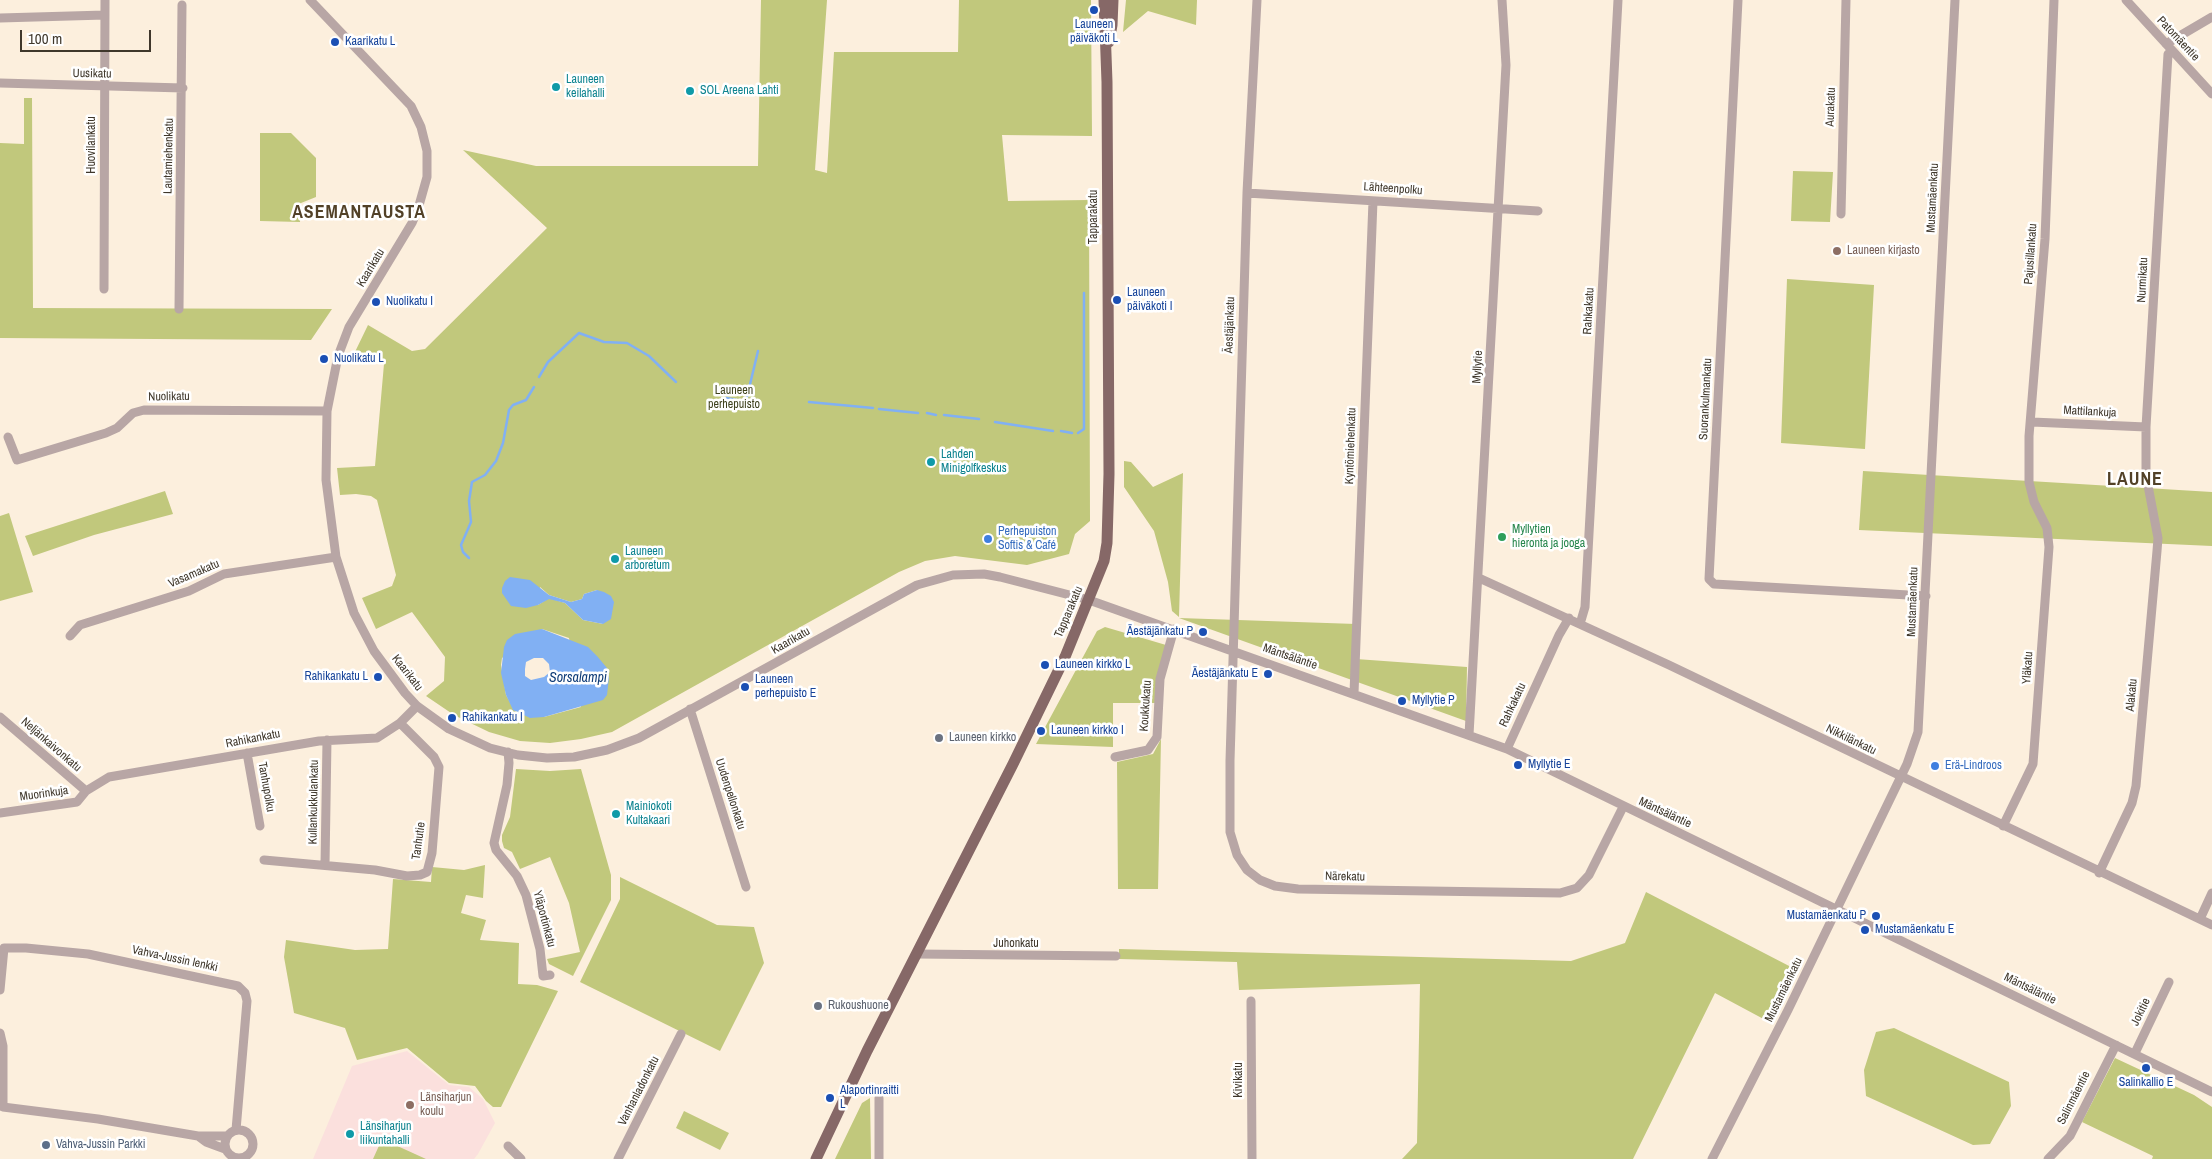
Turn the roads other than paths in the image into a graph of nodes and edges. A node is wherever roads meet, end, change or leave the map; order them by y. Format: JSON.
{"nodes":[{"id":1,"x":105,"y":0,"type":"edge"},
{"id":2,"x":310,"y":0,"type":"edge"},
{"id":3,"x":1104,"y":0,"type":"edge"},
{"id":4,"x":1113,"y":0,"type":"edge"},
{"id":5,"x":1257,"y":0,"type":"edge"},
{"id":6,"x":1502,"y":0,"type":"edge"},
{"id":7,"x":1618,"y":0,"type":"edge"},
{"id":8,"x":1738,"y":0,"type":"edge"},
{"id":9,"x":1846,"y":0,"type":"edge"},
{"id":10,"x":1954,"y":0,"type":"edge"},
{"id":11,"x":2054,"y":0,"type":"edge"},
{"id":12,"x":2126,"y":0,"type":"edge"},
{"id":13,"x":182,"y":5,"type":"dead end"},
{"id":14,"x":105,"y":15,"type":"junction"},
{"id":15,"x":2212,"y":17,"type":"edge"},
{"id":16,"x":0,"y":18,"type":"edge"},
{"id":17,"x":2169,"y":47,"type":"junction"},
{"id":18,"x":1106,"y":54,"type":"junction"},
{"id":19,"x":0,"y":84,"type":"edge"},
{"id":20,"x":104,"y":87,"type":"junction"},
{"id":21,"x":183,"y":88,"type":"junction"},
{"id":22,"x":2212,"y":94,"type":"edge"},
{"id":23,"x":1246,"y":193,"type":"junction"},
{"id":24,"x":1374,"y":200,"type":"junction"},
{"id":25,"x":1499,"y":208,"type":"junction"},
{"id":26,"x":1538,"y":211,"type":"dead end"},
{"id":27,"x":1841,"y":214,"type":"dead end"},
{"id":28,"x":104,"y":289,"type":"dead end"},
{"id":29,"x":179,"y":308,"type":"dead end"},
{"id":30,"x":327,"y":411,"type":"junction"},
{"id":31,"x":2032,"y":422,"type":"junction"},
{"id":32,"x":2146,"y":428,"type":"junction"},
{"id":33,"x":8,"y":437,"type":"dead end"},
{"id":34,"x":2038,"y":508,"type":"joint"},
{"id":35,"x":2152,"y":512,"type":"joint"},
{"id":36,"x":336,"y":557,"type":"junction"},
{"id":37,"x":1479,"y":578,"type":"junction"},
{"id":38,"x":1926,"y":596,"type":"junction"},
{"id":39,"x":1089,"y":600,"type":"junction"},
{"id":40,"x":1569,"y":618,"type":"junction"},
{"id":41,"x":1580,"y":624,"type":"junction"},
{"id":42,"x":1174,"y":629,"type":"junction"},
{"id":43,"x":70,"y":636,"type":"dead end"},
{"id":44,"x":1234,"y":650,"type":"junction"},
{"id":45,"x":1354,"y":693,"type":"junction"},
{"id":46,"x":417,"y":706,"type":"junction"},
{"id":47,"x":690,"y":709,"type":"junction"},
{"id":48,"x":0,"y":717,"type":"edge"},
{"id":49,"x":400,"y":724,"type":"junction"},
{"id":50,"x":1468,"y":735,"type":"junction"},
{"id":51,"x":327,"y":740,"type":"junction"},
{"id":52,"x":1506,"y":750,"type":"junction"},
{"id":53,"x":508,"y":752,"type":"junction"},
{"id":54,"x":247,"y":753,"type":"junction"},
{"id":55,"x":1115,"y":757,"type":"dead end"},
{"id":56,"x":1901,"y":777,"type":"junction"},
{"id":57,"x":86,"y":791,"type":"junction"},
{"id":58,"x":1623,"y":807,"type":"junction"},
{"id":59,"x":0,"y":814,"type":"edge"},
{"id":60,"x":260,"y":826,"type":"dead end"},
{"id":61,"x":2004,"y":826,"type":"junction"},
{"id":62,"x":264,"y":860,"type":"dead end"},
{"id":63,"x":325,"y":865,"type":"junction"},
{"id":64,"x":2099,"y":873,"type":"junction"},
{"id":65,"x":746,"y":887,"type":"dead end"},
{"id":66,"x":2212,"y":893,"type":"edge"},
{"id":67,"x":1836,"y":908,"type":"junction"},
{"id":68,"x":2200,"y":919,"type":"junction"},
{"id":69,"x":2212,"y":926,"type":"edge"},
{"id":70,"x":916,"y":954,"type":"junction"},
{"id":71,"x":1116,"y":956,"type":"dead end"},
{"id":72,"x":550,"y":975,"type":"dead end"},
{"id":73,"x":2169,"y":982,"type":"dead end"},
{"id":74,"x":0,"y":990,"type":"edge"},
{"id":75,"x":1251,"y":1001,"type":"dead end"},
{"id":76,"x":0,"y":1033,"type":"edge"},
{"id":77,"x":681,"y":1034,"type":"dead end"},
{"id":78,"x":2116,"y":1045,"type":"junction"},
{"id":79,"x":2135,"y":1053,"type":"junction"},
{"id":80,"x":2212,"y":1092,"type":"edge"},
{"id":81,"x":879,"y":1098,"type":"dead end"},
{"id":82,"x":236,"y":1130,"type":"junction"},
{"id":83,"x":198,"y":1136,"type":"junction"},
{"id":84,"x":227,"y":1136,"type":"junction"},
{"id":85,"x":508,"y":1146,"type":"dead end"},
{"id":86,"x":225,"y":1149,"type":"junction"},
{"id":87,"x":248,"y":1157,"type":"edge"},
{"id":88,"x":815,"y":1157,"type":"edge"},
{"id":89,"x":232,"y":1158,"type":"edge"},
{"id":90,"x":521,"y":1159,"type":"edge"},
{"id":91,"x":618,"y":1159,"type":"edge"},
{"id":92,"x":879,"y":1159,"type":"edge"},
{"id":93,"x":1252,"y":1159,"type":"edge"},
{"id":94,"x":1712,"y":1159,"type":"edge"},
{"id":95,"x":2048,"y":1159,"type":"edge"}],
"edges":[{"from":1,"to":14,"type":"street","name":"Huovilankatu"},
{"from":2,"to":30,"type":"street","name":"Kaarikatu"},
{"from":3,"to":18,"type":"main road","name":"Tapparakatu"},
{"from":4,"to":18,"type":"main road","name":"Tapparakatu"},
{"from":5,"to":23,"type":"street","name":"Äestäjänkatu"},
{"from":6,"to":25,"type":"street","name":"Myllytie"},
{"from":7,"to":41,"type":"street","name":"Rahkakatu"},
{"from":8,"to":38,"type":"street","name":"Suorankulmankatu"},
{"from":9,"to":27,"type":"street","name":"Aurakatu"},
{"from":10,"to":38,"type":"street","name":"Mustamäenkatu"},
{"from":11,"to":31,"type":"street","name":"Pajusillankatu"},
{"from":12,"to":17,"type":"street","name":"Patomäentie"},
{"from":13,"to":21,"type":"street","name":"Lautamiehenkatu"},
{"from":14,"to":16,"type":"street"},
{"from":14,"to":20,"type":"street","name":"Huovilankatu"},
{"from":15,"to":17,"type":"street"},
{"from":17,"to":22,"type":"street","name":"Patomäentie"},
{"from":17,"to":32,"type":"street","name":"Nurmikatu"},
{"from":18,"to":39,"type":"main road","name":"Tapparakatu"},
{"from":19,"to":20,"type":"street","name":"Uusikatu"},
{"from":20,"to":21,"type":"street","name":"Uusikatu"},
{"from":20,"to":28,"type":"street","name":"Huovilankatu"},
{"from":21,"to":29,"type":"street","name":"Lautamiehenkatu"},
{"from":23,"to":24,"type":"street","name":"Lähteenpolku"},
{"from":23,"to":44,"type":"street","name":"Äestäjänkatu"},
{"from":24,"to":25,"type":"street","name":"Lähteenpolku"},
{"from":24,"to":45,"type":"street","name":"Kyntömiehenkatu"},
{"from":25,"to":26,"type":"street","name":"Lähteenpolku"},
{"from":25,"to":37,"type":"street","name":"Myllytie"},
{"from":30,"to":33,"type":"street","name":"Nuolikatu"},
{"from":30,"to":36,"type":"street","name":"Kaarikatu"},
{"from":31,"to":32,"type":"street","name":"Mattilankuja"},
{"from":31,"to":34,"type":"street","name":"Pajusillankatu"},
{"from":32,"to":35,"type":"street","name":"Nurmikatu"},
{"from":34,"to":61,"type":"street","name":"Yläkatu"},
{"from":35,"to":64,"type":"street","name":"Alakatu"},
{"from":36,"to":43,"type":"street","name":"Vasamakatu"},
{"from":36,"to":46,"type":"street","name":"Kaarikatu"},
{"from":37,"to":40,"type":"street","name":"Nikkilänkatu"},
{"from":37,"to":50,"type":"street","name":"Myllytie"},
{"from":38,"to":56,"type":"street","name":"Mustamäenkatu"},
{"from":39,"to":42,"type":"street","name":"Mäntsäläntie"},
{"from":39,"to":47,"type":"street","name":"Kaarikatu"},
{"from":39,"to":70,"type":"main road","name":"Tapparakatu"},
{"from":40,"to":41,"type":"street","name":"Nikkilänkatu"},
{"from":40,"to":52,"type":"street","name":"Rahkakatu"},
{"from":41,"to":56,"type":"street","name":"Nikkilänkatu"},
{"from":42,"to":44,"type":"street","name":"Mäntsäläntie"},
{"from":42,"to":55,"type":"street","name":"Koukkukatu"},
{"from":44,"to":45,"type":"street","name":"Mäntsäläntie"},
{"from":44,"to":58,"type":"street","name":"Närekatu"},
{"from":45,"to":50,"type":"street","name":"Mäntsäläntie"},
{"from":46,"to":49,"type":"street","name":"Rahikankatu"},
{"from":46,"to":53,"type":"street","name":"Kaarikatu"},
{"from":47,"to":53,"type":"street","name":"Kaarikatu"},
{"from":47,"to":65,"type":"street","name":"Uudenpellonkatu"},
{"from":48,"to":57,"type":"street","name":"Neljänkaivonkatu"},
{"from":49,"to":51,"type":"street","name":"Rahikankatu"},
{"from":49,"to":63,"type":"street","name":"Tanhutie"},
{"from":50,"to":52,"type":"street","name":"Mäntsäläntie"},
{"from":51,"to":54,"type":"street","name":"Rahikankatu"},
{"from":51,"to":63,"type":"street","name":"Kullankukkulankatu"},
{"from":52,"to":58,"type":"street","name":"Mäntsäläntie"},
{"from":53,"to":72,"type":"street","name":"Yläportinkatu"},
{"from":54,"to":57,"type":"street","name":"Rahikankatu"},
{"from":54,"to":60,"type":"street","name":"Tanhupolku"},
{"from":56,"to":61,"type":"street","name":"Nikkilänkatu"},
{"from":56,"to":67,"type":"street","name":"Mustamäenkatu"},
{"from":57,"to":59,"type":"street","name":"Muorinkuja"},
{"from":58,"to":67,"type":"street","name":"Mäntsäläntie"},
{"from":61,"to":64,"type":"street","name":"Nikkilänkatu"},
{"from":62,"to":63,"type":"street","name":"Tanhutie"},
{"from":64,"to":68,"type":"street","name":"Nikkilänkatu"},
{"from":66,"to":68,"type":"street"},
{"from":67,"to":78,"type":"street","name":"Mäntsäläntie"},
{"from":67,"to":94,"type":"street","name":"Mustamäenkatu"},
{"from":68,"to":69,"type":"street","name":"Nikkilänkatu"},
{"from":70,"to":71,"type":"street","name":"Juhonkatu"},
{"from":70,"to":88,"type":"main road","name":"Tapparakatu"},
{"from":73,"to":79,"type":"street","name":"Jokitie"},
{"from":74,"to":82,"type":"street","name":"Vahva-Jussin lenkki"},
{"from":75,"to":93,"type":"street","name":"Kivikatu"},
{"from":76,"to":83,"type":"street"},
{"from":77,"to":91,"type":"street","name":"Vanhanladonkatu"},
{"from":78,"to":79,"type":"street","name":"Mäntsäläntie"},
{"from":78,"to":95,"type":"street","name":"Salinmäentie"},
{"from":79,"to":80,"type":"street","name":"Mäntsäläntie"},
{"from":81,"to":92,"type":"street"},
{"from":82,"to":84,"type":"street"},
{"from":82,"to":87,"type":"street"},
{"from":83,"to":84,"type":"street"},
{"from":83,"to":86,"type":"street"},
{"from":84,"to":86,"type":"street"},
{"from":85,"to":90,"type":"street"},
{"from":86,"to":89,"type":"street"},
{"from":87,"to":89,"type":"street"}]}
